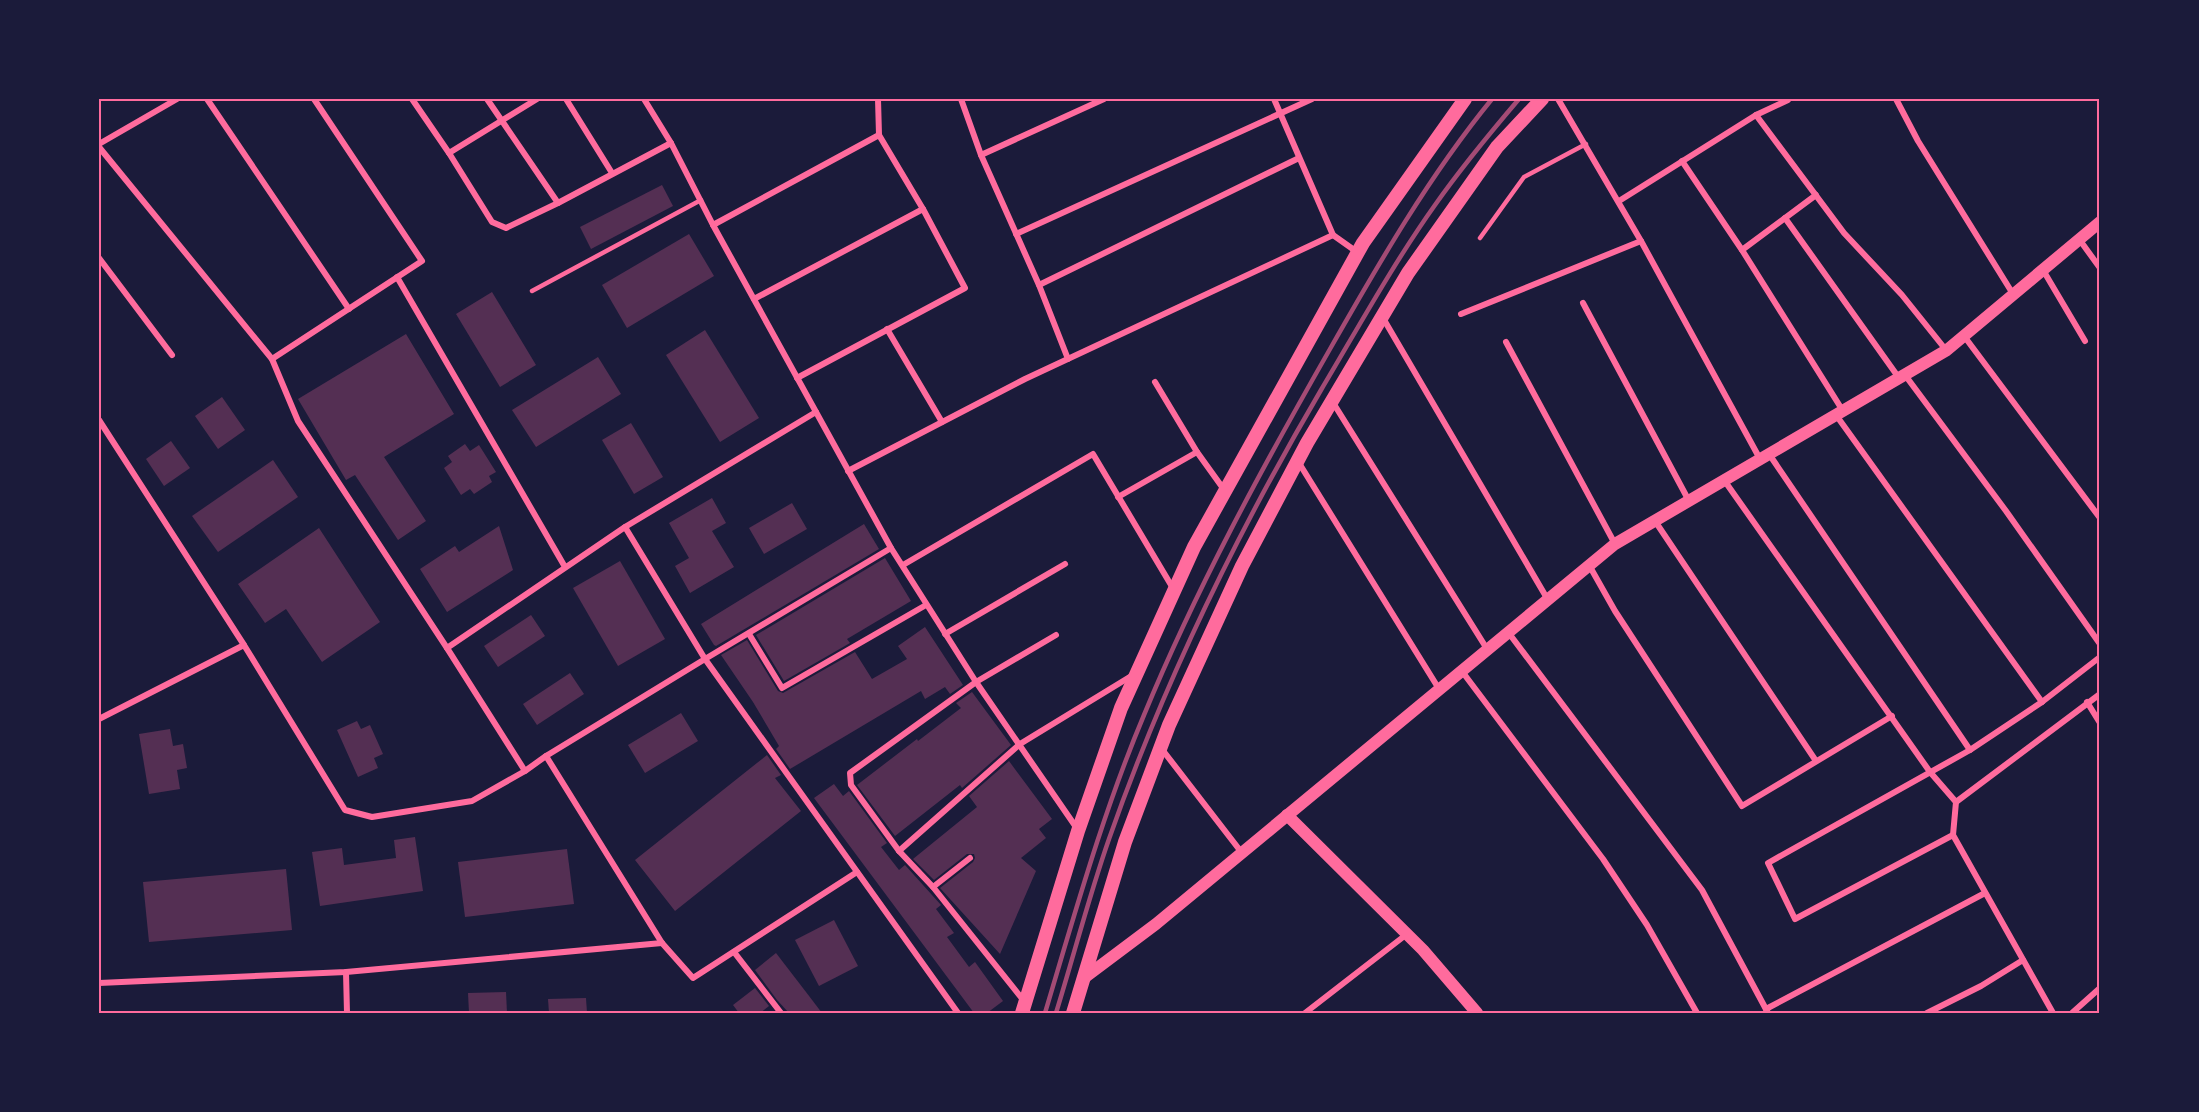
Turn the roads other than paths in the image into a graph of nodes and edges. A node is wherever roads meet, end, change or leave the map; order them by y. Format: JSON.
{"nodes":[{"id":1,"x":177,"y":99,"type":"edge"},
{"id":2,"x":207,"y":99,"type":"edge"},
{"id":3,"x":314,"y":99,"type":"edge"},
{"id":4,"x":411,"y":99,"type":"edge"},
{"id":5,"x":487,"y":99,"type":"edge"},
{"id":6,"x":537,"y":99,"type":"edge"},
{"id":7,"x":566,"y":99,"type":"edge"},
{"id":8,"x":645,"y":99,"type":"edge"},
{"id":9,"x":878,"y":99,"type":"edge"},
{"id":10,"x":961,"y":99,"type":"edge"},
{"id":11,"x":1104,"y":99,"type":"edge"},
{"id":12,"x":1274,"y":99,"type":"edge"},
{"id":13,"x":1312,"y":99,"type":"edge"},
{"id":14,"x":1465,"y":99,"type":"edge"},
{"id":15,"x":1542,"y":99,"type":"edge"},
{"id":16,"x":1558,"y":99,"type":"edge"},
{"id":17,"x":1896,"y":99,"type":"edge"},
{"id":18,"x":1788,"y":100,"type":"edge"},
{"id":19,"x":1280,"y":113,"type":"junction"},
{"id":20,"x":1756,"y":115,"type":"junction"},
{"id":21,"x":501,"y":120,"type":"junction"},
{"id":22,"x":879,"y":135,"type":"junction"},
{"id":23,"x":671,"y":143,"type":"junction"},
{"id":24,"x":1586,"y":144,"type":"junction"},
{"id":25,"x":99,"y":145,"type":"edge"},
{"id":26,"x":449,"y":153,"type":"junction"},
{"id":27,"x":981,"y":155,"type":"junction"},
{"id":28,"x":1299,"y":158,"type":"junction"},
{"id":29,"x":1682,"y":161,"type":"junction"},
{"id":30,"x":612,"y":173,"type":"junction"},
{"id":31,"x":1816,"y":195,"type":"junction"},
{"id":32,"x":701,"y":200,"type":"junction"},
{"id":33,"x":1618,"y":201,"type":"junction"},
{"id":34,"x":558,"y":203,"type":"junction"},
{"id":35,"x":923,"y":209,"type":"junction"},
{"id":36,"x":1785,"y":218,"type":"junction"},
{"id":37,"x":2100,"y":222,"type":"edge"},
{"id":38,"x":713,"y":225,"type":"junction"},
{"id":39,"x":1016,"y":234,"type":"junction"},
{"id":40,"x":1333,"y":236,"type":"junction"},
{"id":41,"x":1480,"y":238,"type":"dead end"},
{"id":42,"x":2079,"y":239,"type":"junction"},
{"id":43,"x":1641,"y":241,"type":"junction"},
{"id":44,"x":1742,"y":250,"type":"junction"},
{"id":45,"x":1358,"y":253,"type":"junction"},
{"id":46,"x":99,"y":258,"type":"edge"},
{"id":47,"x":2100,"y":267,"type":"edge"},
{"id":48,"x":2043,"y":270,"type":"junction"},
{"id":49,"x":397,"y":277,"type":"junction"},
{"id":50,"x":1039,"y":285,"type":"junction"},
{"id":51,"x":532,"y":291,"type":"dead end"},
{"id":52,"x":2014,"y":294,"type":"junction"},
{"id":53,"x":754,"y":299,"type":"junction"},
{"id":54,"x":1583,"y":303,"type":"dead end"},
{"id":55,"x":349,"y":309,"type":"junction"},
{"id":56,"x":1461,"y":314,"type":"dead end"},
{"id":57,"x":1383,"y":317,"type":"junction"},
{"id":58,"x":887,"y":329,"type":"junction"},
{"id":59,"x":1963,"y":336,"type":"junction"},
{"id":60,"x":2085,"y":341,"type":"dead end"},
{"id":61,"x":1506,"y":342,"type":"dead end"},
{"id":62,"x":1947,"y":350,"type":"junction"},
{"id":63,"x":172,"y":355,"type":"dead end"},
{"id":64,"x":273,"y":359,"type":"junction"},
{"id":65,"x":1068,"y":359,"type":"junction"},
{"id":66,"x":1902,"y":376,"type":"junction"},
{"id":67,"x":797,"y":378,"type":"junction"},
{"id":68,"x":1155,"y":382,"type":"dead end"},
{"id":69,"x":1332,"y":401,"type":"junction"},
{"id":70,"x":816,"y":412,"type":"junction"},
{"id":71,"x":1840,"y":413,"type":"junction"},
{"id":72,"x":99,"y":420,"type":"edge"},
{"id":73,"x":942,"y":422,"type":"junction"},
{"id":74,"x":1197,"y":452,"type":"junction"},
{"id":75,"x":1765,"y":457,"type":"junction"},
{"id":76,"x":1298,"y":461,"type":"junction"},
{"id":77,"x":848,"y":471,"type":"junction"},
{"id":78,"x":1724,"y":480,"type":"junction"},
{"id":79,"x":1225,"y":491,"type":"junction"},
{"id":80,"x":1118,"y":497,"type":"junction"},
{"id":81,"x":1689,"y":501,"type":"junction"},
{"id":82,"x":2100,"y":518,"type":"edge"},
{"id":83,"x":1655,"y":521,"type":"junction"},
{"id":84,"x":626,"y":527,"type":"junction"},
{"id":85,"x":1615,"y":544,"type":"junction"},
{"id":86,"x":891,"y":548,"type":"junction"},
{"id":87,"x":1065,"y":564,"type":"dead end"},
{"id":88,"x":903,"y":565,"type":"junction"},
{"id":89,"x":1589,"y":565,"type":"junction"},
{"id":90,"x":565,"y":567,"type":"junction"},
{"id":91,"x":1174,"y":591,"type":"junction"},
{"id":92,"x":1548,"y":600,"type":"junction"},
{"id":93,"x":926,"y":605,"type":"junction"},
{"id":94,"x":1508,"y":632,"type":"junction"},
{"id":95,"x":749,"y":634,"type":"junction"},
{"id":96,"x":945,"y":634,"type":"junction"},
{"id":97,"x":1056,"y":635,"type":"dead end"},
{"id":98,"x":2100,"y":644,"type":"edge"},
{"id":99,"x":244,"y":645,"type":"junction"},
{"id":100,"x":447,"y":648,"type":"junction"},
{"id":101,"x":1487,"y":649,"type":"junction"},
{"id":102,"x":2100,"y":657,"type":"edge"},
{"id":103,"x":705,"y":659,"type":"junction"},
{"id":104,"x":1461,"y":670,"type":"junction"},
{"id":105,"x":1136,"y":673,"type":"junction"},
{"id":106,"x":976,"y":682,"type":"junction"},
{"id":107,"x":1439,"y":689,"type":"junction"},
{"id":108,"x":2100,"y":694,"type":"edge"},
{"id":109,"x":2042,"y":702,"type":"junction"},
{"id":110,"x":2087,"y":702,"type":"junction"},
{"id":111,"x":1892,"y":716,"type":"junction"},
{"id":112,"x":99,"y":719,"type":"edge"},
{"id":113,"x":2100,"y":723,"type":"edge"},
{"id":114,"x":1020,"y":744,"type":"junction"},
{"id":115,"x":1160,"y":748,"type":"junction"},
{"id":116,"x":1970,"y":750,"type":"junction"},
{"id":117,"x":546,"y":756,"type":"junction"},
{"id":118,"x":1816,"y":762,"type":"junction"},
{"id":119,"x":525,"y":771,"type":"junction"},
{"id":120,"x":1930,"y":772,"type":"junction"},
{"id":121,"x":1956,"y":802,"type":"junction"},
{"id":122,"x":1287,"y":815,"type":"junction"},
{"id":123,"x":1078,"y":831,"type":"junction"},
{"id":124,"x":1953,"y":835,"type":"junction"},
{"id":125,"x":899,"y":851,"type":"junction"},
{"id":126,"x":1242,"y":853,"type":"junction"},
{"id":127,"x":970,"y":858,"type":"dead end"},
{"id":128,"x":857,"y":872,"type":"junction"},
{"id":129,"x":933,"y":887,"type":"junction"},
{"id":130,"x":1985,"y":893,"type":"junction"},
{"id":131,"x":1407,"y":934,"type":"junction"},
{"id":132,"x":662,"y":943,"type":"junction"},
{"id":133,"x":734,"y":952,"type":"junction"},
{"id":134,"x":2023,"y":960,"type":"junction"},
{"id":135,"x":346,"y":972,"type":"junction"},
{"id":136,"x":1084,"y":978,"type":"junction"},
{"id":137,"x":99,"y":983,"type":"edge"},
{"id":138,"x":2100,"y":988,"type":"edge"},
{"id":139,"x":1022,"y":1009,"type":"edge"},
{"id":140,"x":1076,"y":1011,"type":"edge"},
{"id":141,"x":1767,"y":1011,"type":"edge"},
{"id":142,"x":346,"y":1013,"type":"edge"},
{"id":143,"x":781,"y":1013,"type":"edge"},
{"id":144,"x":958,"y":1013,"type":"edge"},
{"id":145,"x":1305,"y":1013,"type":"edge"},
{"id":146,"x":1477,"y":1013,"type":"edge"},
{"id":147,"x":1697,"y":1013,"type":"edge"},
{"id":148,"x":1927,"y":1013,"type":"edge"},
{"id":149,"x":2053,"y":1013,"type":"edge"},
{"id":150,"x":2072,"y":1013,"type":"edge"}],
"edges":[{"from":1,"to":25,"type":"street"},
{"from":2,"to":55,"type":"street"},
{"from":3,"to":49,"type":"street"},
{"from":4,"to":26,"type":"street"},
{"from":5,"to":21,"type":"street"},
{"from":6,"to":21,"type":"street"},
{"from":7,"to":30,"type":"street"},
{"from":8,"to":23,"type":"street"},
{"from":9,"to":22,"type":"street"},
{"from":10,"to":27,"type":"street"},
{"from":11,"to":27,"type":"street"},
{"from":12,"to":19,"type":"street"},
{"from":13,"to":19,"type":"street"},
{"from":14,"to":45,"type":"main road"},
{"from":15,"to":57,"type":"main road"},
{"from":16,"to":24,"type":"street"},
{"from":17,"to":52,"type":"street"},
{"from":18,"to":20,"type":"street"},
{"from":19,"to":28,"type":"street"},
{"from":19,"to":39,"type":"street"},
{"from":20,"to":29,"type":"street"},
{"from":20,"to":31,"type":"street"},
{"from":21,"to":26,"type":"street"},
{"from":21,"to":34,"type":"street"},
{"from":22,"to":35,"type":"street"},
{"from":22,"to":38,"type":"street"},
{"from":23,"to":30,"type":"street"},
{"from":23,"to":32,"type":"street"},
{"from":24,"to":33,"type":"street"},
{"from":24,"to":41,"type":"lane"},
{"from":25,"to":64,"type":"street"},
{"from":26,"to":34,"type":"street"},
{"from":27,"to":39,"type":"street"},
{"from":28,"to":40,"type":"street"},
{"from":28,"to":50,"type":"street"},
{"from":29,"to":33,"type":"street"},
{"from":29,"to":44,"type":"street"},
{"from":30,"to":34,"type":"street"},
{"from":31,"to":36,"type":"street"},
{"from":31,"to":62,"type":"street"},
{"from":32,"to":38,"type":"street"},
{"from":32,"to":51,"type":"lane"},
{"from":33,"to":43,"type":"street"},
{"from":35,"to":53,"type":"street"},
{"from":35,"to":58,"type":"street"},
{"from":36,"to":44,"type":"street"},
{"from":36,"to":66,"type":"street"},
{"from":37,"to":42,"type":"main road"},
{"from":38,"to":53,"type":"street"},
{"from":39,"to":50,"type":"street"},
{"from":40,"to":45,"type":"street"},
{"from":40,"to":65,"type":"street"},
{"from":42,"to":47,"type":"street"},
{"from":42,"to":48,"type":"main road"},
{"from":43,"to":56,"type":"street"},
{"from":43,"to":75,"type":"street"},
{"from":44,"to":71,"type":"street"},
{"from":45,"to":79,"type":"main road"},
{"from":46,"to":63,"type":"street"},
{"from":48,"to":52,"type":"main road"},
{"from":48,"to":60,"type":"street"},
{"from":49,"to":55,"type":"street"},
{"from":49,"to":90,"type":"street"},
{"from":50,"to":65,"type":"street"},
{"from":52,"to":59,"type":"main road"},
{"from":53,"to":67,"type":"street"},
{"from":54,"to":81,"type":"street"},
{"from":55,"to":64,"type":"street"},
{"from":57,"to":69,"type":"main road"},
{"from":57,"to":92,"type":"street"},
{"from":58,"to":67,"type":"street"},
{"from":58,"to":73,"type":"street"},
{"from":59,"to":62,"type":"main road"},
{"from":59,"to":82,"type":"street"},
{"from":61,"to":85,"type":"street"},
{"from":62,"to":66,"type":"main road"},
{"from":64,"to":100,"type":"street"},
{"from":65,"to":73,"type":"street"},
{"from":66,"to":71,"type":"main road"},
{"from":66,"to":98,"type":"street"},
{"from":67,"to":70,"type":"street"},
{"from":68,"to":74,"type":"street"},
{"from":69,"to":76,"type":"main road"},
{"from":69,"to":101,"type":"street"},
{"from":70,"to":77,"type":"street"},
{"from":70,"to":84,"type":"street"},
{"from":71,"to":75,"type":"main road"},
{"from":71,"to":109,"type":"street"},
{"from":72,"to":99,"type":"street"},
{"from":73,"to":77,"type":"street"},
{"from":74,"to":79,"type":"street"},
{"from":74,"to":80,"type":"street"},
{"from":75,"to":78,"type":"main road"},
{"from":75,"to":116,"type":"street"},
{"from":76,"to":107,"type":"street"},
{"from":76,"to":115,"type":"main road"},
{"from":77,"to":86,"type":"street"},
{"from":78,"to":81,"type":"main road"},
{"from":78,"to":111,"type":"street"},
{"from":79,"to":91,"type":"main road"},
{"from":80,"to":88,"type":"street"},
{"from":80,"to":91,"type":"street"},
{"from":81,"to":83,"type":"main road"},
{"from":83,"to":85,"type":"main road"},
{"from":83,"to":118,"type":"street"},
{"from":84,"to":90,"type":"street"},
{"from":84,"to":103,"type":"street"},
{"from":85,"to":89,"type":"main road"},
{"from":86,"to":88,"type":"street"},
{"from":86,"to":95,"type":"street"},
{"from":87,"to":96,"type":"street"},
{"from":88,"to":93,"type":"street"},
{"from":89,"to":92,"type":"main road"},
{"from":89,"to":118,"type":"street"},
{"from":90,"to":100,"type":"street"},
{"from":91,"to":105,"type":"main road"},
{"from":92,"to":94,"type":"main road"},
{"from":93,"to":95,"type":"street"},
{"from":93,"to":96,"type":"street"},
{"from":94,"to":101,"type":"main road"},
{"from":94,"to":141,"type":"street"},
{"from":95,"to":103,"type":"street"},
{"from":96,"to":106,"type":"street"},
{"from":97,"to":106,"type":"street"},
{"from":99,"to":112,"type":"street"},
{"from":99,"to":119,"type":"street"},
{"from":100,"to":119,"type":"street"},
{"from":101,"to":104,"type":"main road"},
{"from":102,"to":109,"type":"street"},
{"from":103,"to":117,"type":"street"},
{"from":103,"to":128,"type":"street"},
{"from":104,"to":107,"type":"main road"},
{"from":104,"to":147,"type":"street"},
{"from":105,"to":114,"type":"street"},
{"from":105,"to":123,"type":"main road"},
{"from":106,"to":114,"type":"street"},
{"from":106,"to":125,"type":"street"},
{"from":107,"to":122,"type":"main road"},
{"from":108,"to":110,"type":"street"},
{"from":109,"to":116,"type":"street"},
{"from":110,"to":113,"type":"street"},
{"from":110,"to":121,"type":"street"},
{"from":111,"to":118,"type":"street"},
{"from":111,"to":120,"type":"street"},
{"from":114,"to":123,"type":"street"},
{"from":114,"to":125,"type":"street"},
{"from":115,"to":126,"type":"street"},
{"from":115,"to":136,"type":"main road"},
{"from":116,"to":120,"type":"street"},
{"from":117,"to":119,"type":"street"},
{"from":117,"to":132,"type":"street"},
{"from":120,"to":121,"type":"street"},
{"from":120,"to":124,"type":"street"},
{"from":121,"to":124,"type":"street"},
{"from":122,"to":126,"type":"main road"},
{"from":122,"to":131,"type":"main road"},
{"from":123,"to":139,"type":"main road"},
{"from":124,"to":130,"type":"street"},
{"from":125,"to":129,"type":"street"},
{"from":126,"to":136,"type":"main road"},
{"from":127,"to":129,"type":"street"},
{"from":128,"to":133,"type":"street"},
{"from":128,"to":144,"type":"street"},
{"from":129,"to":139,"type":"street"},
{"from":130,"to":134,"type":"street"},
{"from":130,"to":141,"type":"street"},
{"from":131,"to":145,"type":"street"},
{"from":131,"to":146,"type":"main road"},
{"from":132,"to":133,"type":"street"},
{"from":132,"to":135,"type":"street"},
{"from":133,"to":143,"type":"street"},
{"from":134,"to":148,"type":"street"},
{"from":134,"to":149,"type":"street"},
{"from":135,"to":137,"type":"street"},
{"from":135,"to":142,"type":"street"},
{"from":136,"to":140,"type":"main road"},
{"from":138,"to":150,"type":"street"}]}
